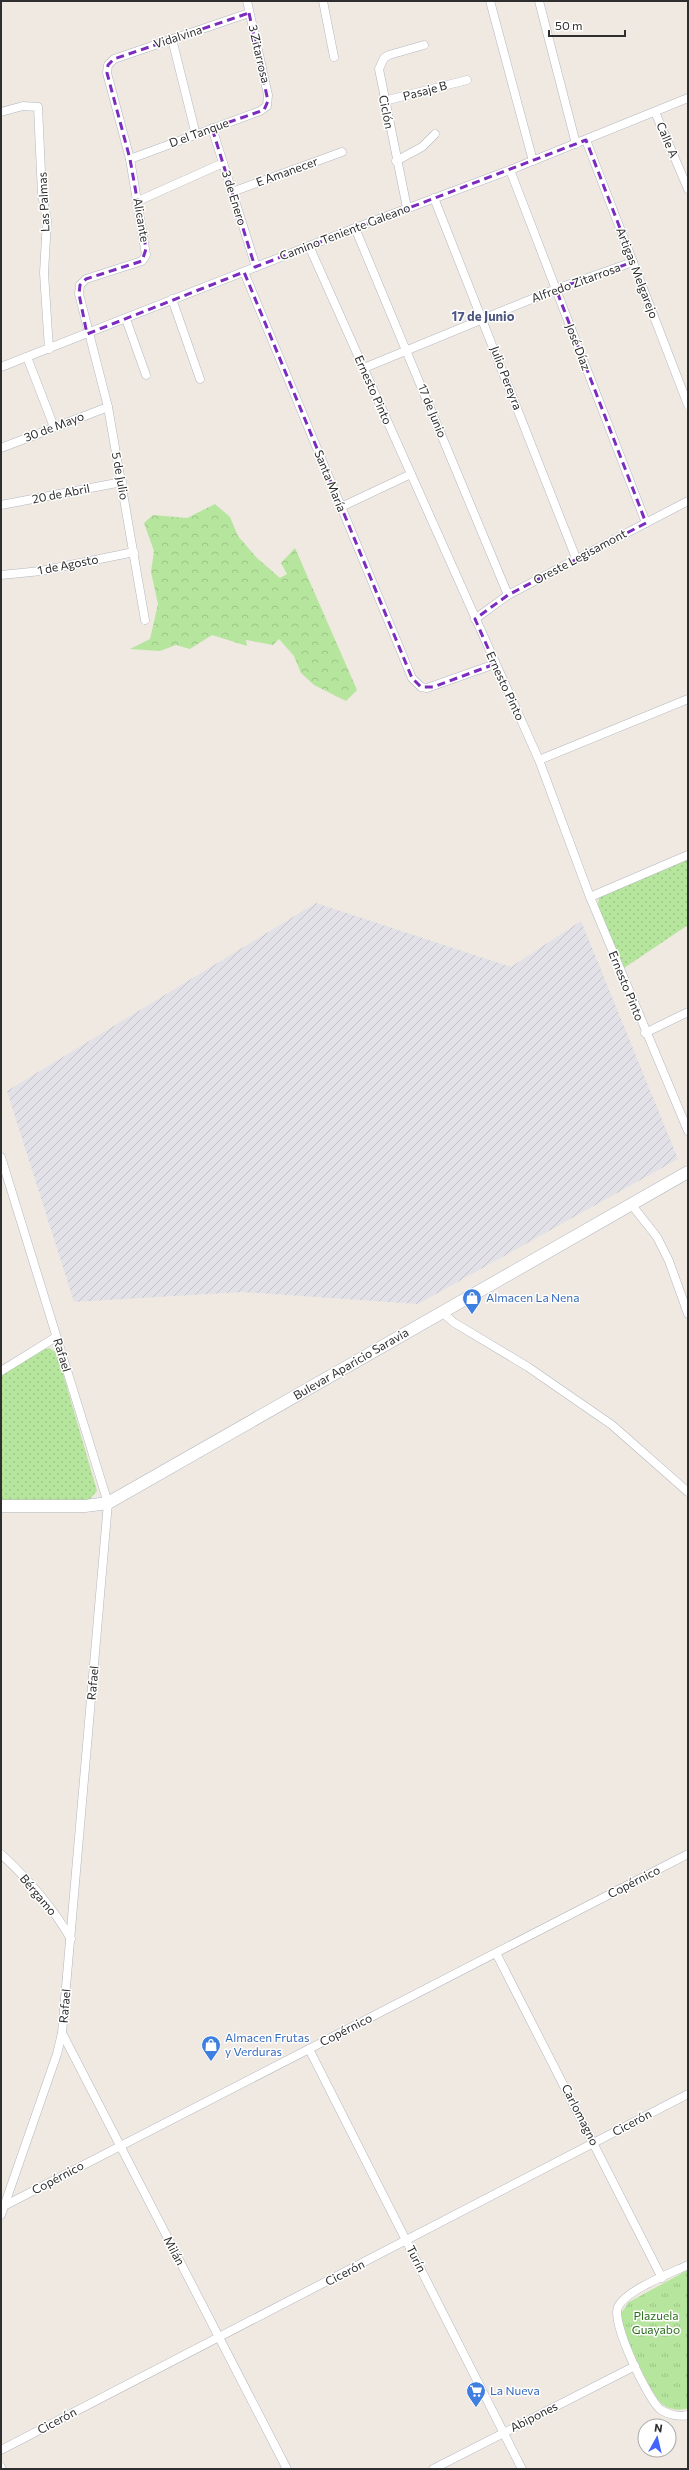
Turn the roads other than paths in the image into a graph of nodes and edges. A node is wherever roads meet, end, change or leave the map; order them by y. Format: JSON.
{"nodes":[{"id":1,"x":247,"y":1,"type":"edge"},
{"id":2,"x":323,"y":1,"type":"edge"},
{"id":3,"x":490,"y":1,"type":"edge"},
{"id":4,"x":539,"y":1,"type":"edge"},
{"id":5,"x":249,"y":13,"type":"junction"},
{"id":6,"x":172,"y":39,"type":"junction"},
{"id":7,"x":424,"y":45,"type":"dead end"},
{"id":8,"x":334,"y":57,"type":"dead end"},
{"id":9,"x":108,"y":65,"type":"joint"},
{"id":10,"x":466,"y":80,"type":"dead end"},
{"id":11,"x":688,"y":98,"type":"edge"},
{"id":12,"x":384,"y":101,"type":"junction"},
{"id":13,"x":267,"y":106,"type":"joint"},
{"id":14,"x":1,"y":112,"type":"edge"},
{"id":15,"x":655,"y":112,"type":"junction"},
{"id":16,"x":212,"y":128,"type":"junction"},
{"id":17,"x":435,"y":134,"type":"dead end"},
{"id":18,"x":196,"y":135,"type":"junction"},
{"id":19,"x":586,"y":140,"type":"junction"},
{"id":20,"x":576,"y":144,"type":"junction"},
{"id":21,"x":342,"y":152,"type":"dead end"},
{"id":22,"x":130,"y":159,"type":"junction"},
{"id":23,"x":396,"y":161,"type":"junction"},
{"id":24,"x":533,"y":161,"type":"junction"},
{"id":25,"x":223,"y":163,"type":"junction"},
{"id":26,"x":510,"y":170,"type":"junction"},
{"id":27,"x":685,"y":173,"type":"edge"},
{"id":28,"x":688,"y":189,"type":"edge"},
{"id":29,"x":232,"y":192,"type":"junction"},
{"id":30,"x":434,"y":198,"type":"junction"},
{"id":31,"x":138,"y":201,"type":"junction"},
{"id":32,"x":407,"y":208,"type":"junction"},
{"id":33,"x":355,"y":228,"type":"junction"},
{"id":34,"x":309,"y":246,"type":"junction"},
{"id":35,"x":633,"y":262,"type":"junction"},
{"id":36,"x":256,"y":267,"type":"junction"},
{"id":37,"x":244,"y":272,"type":"junction"},
{"id":38,"x":556,"y":289,"type":"junction"},
{"id":39,"x":172,"y":299,"type":"junction"},
{"id":40,"x":483,"y":318,"type":"junction"},
{"id":41,"x":126,"y":319,"type":"junction"},
{"id":42,"x":87,"y":334,"type":"junction"},
{"id":43,"x":49,"y":349,"type":"junction"},
{"id":44,"x":407,"y":350,"type":"junction"},
{"id":45,"x":27,"y":357,"type":"junction"},
{"id":46,"x":1,"y":367,"type":"edge"},
{"id":47,"x":364,"y":368,"type":"junction"},
{"id":48,"x":146,"y":375,"type":"dead end"},
{"id":49,"x":200,"y":379,"type":"dead end"},
{"id":50,"x":688,"y":405,"type":"edge"},
{"id":51,"x":108,"y":407,"type":"junction"},
{"id":52,"x":54,"y":427,"type":"junction"},
{"id":53,"x":1,"y":448,"type":"edge"},
{"id":54,"x":411,"y":474,"type":"junction"},
{"id":55,"x":122,"y":482,"type":"junction"},
{"id":56,"x":688,"y":501,"type":"edge"},
{"id":57,"x":1,"y":505,"type":"edge"},
{"id":58,"x":341,"y":507,"type":"junction"},
{"id":59,"x":646,"y":523,"type":"junction"},
{"id":60,"x":134,"y":552,"type":"junction"},
{"id":61,"x":576,"y":558,"type":"junction"},
{"id":62,"x":1,"y":575,"type":"edge"},
{"id":63,"x":508,"y":595,"type":"junction"},
{"id":64,"x":475,"y":619,"type":"junction"},
{"id":65,"x":146,"y":620,"type":"dead end"},
{"id":66,"x":495,"y":664,"type":"junction"},
{"id":67,"x":688,"y":699,"type":"edge"},
{"id":68,"x":540,"y":760,"type":"junction"},
{"id":69,"x":688,"y":855,"type":"edge"},
{"id":70,"x":590,"y":897,"type":"junction"},
{"id":71,"x":688,"y":1012,"type":"edge"},
{"id":72,"x":646,"y":1033,"type":"junction"},
{"id":73,"x":688,"y":1131,"type":"edge"},
{"id":74,"x":1,"y":1157,"type":"edge"},
{"id":75,"x":688,"y":1172,"type":"edge"},
{"id":76,"x":631,"y":1204,"type":"junction"},
{"id":77,"x":442,"y":1312,"type":"junction"},
{"id":78,"x":688,"y":1314,"type":"edge"},
{"id":79,"x":56,"y":1337,"type":"junction"},
{"id":80,"x":1,"y":1371,"type":"edge"},
{"id":81,"x":688,"y":1492,"type":"edge"},
{"id":82,"x":108,"y":1502,"type":"junction"},
{"id":83,"x":1,"y":1506,"type":"edge"},
{"id":84,"x":1,"y":1854,"type":"edge"},
{"id":85,"x":687,"y":1856,"type":"edge"},
{"id":86,"x":71,"y":1939,"type":"junction"},
{"id":87,"x":496,"y":1953,"type":"junction"},
{"id":88,"x":62,"y":2033,"type":"junction"},
{"id":89,"x":309,"y":2049,"type":"junction"},
{"id":90,"x":688,"y":2094,"type":"edge"},
{"id":91,"x":595,"y":2143,"type":"junction"},
{"id":92,"x":121,"y":2144,"type":"junction"},
{"id":93,"x":3,"y":2207,"type":"edge"},
{"id":94,"x":1,"y":2215,"type":"edge"},
{"id":95,"x":407,"y":2241,"type":"junction"},
{"id":96,"x":688,"y":2265,"type":"edge"},
{"id":97,"x":662,"y":2278,"type":"junction"},
{"id":98,"x":219,"y":2337,"type":"junction"},
{"id":99,"x":635,"y":2366,"type":"junction"},
{"id":100,"x":688,"y":2415,"type":"edge"},
{"id":101,"x":504,"y":2433,"type":"junction"},
{"id":102,"x":1,"y":2450,"type":"edge"},
{"id":103,"x":287,"y":2469,"type":"edge"},
{"id":104,"x":432,"y":2469,"type":"edge"},
{"id":105,"x":522,"y":2469,"type":"edge"}],
"edges":[{"from":1,"to":5,"type":"street","name":"3 Zitarrosa"},
{"from":2,"to":8,"type":"street"},
{"from":3,"to":24,"type":"street"},
{"from":4,"to":20,"type":"street"},
{"from":5,"to":6,"type":"street","name":"Vidalvina"},
{"from":5,"to":13,"type":"street","name":"3 Zitarrosa"},
{"from":6,"to":9,"type":"street","name":"Vidalvina"},
{"from":6,"to":18,"type":"street"},
{"from":7,"to":12,"type":"street","name":"Ciclón"},
{"from":9,"to":22,"type":"street","name":"Alicante"},
{"from":10,"to":12,"type":"street","name":"Pasaje B"},
{"from":11,"to":15,"type":"street","name":"Camino Teniente Galeano"},
{"from":12,"to":23,"type":"street","name":"Ciclón"},
{"from":13,"to":16,"type":"street","name":"D el Tanque"},
{"from":14,"to":43,"type":"street","name":"Las Palmas"},
{"from":15,"to":19,"type":"street","name":"Camino Teniente Galeano"},
{"from":15,"to":27,"type":"street","name":"Calle A"},
{"from":16,"to":18,"type":"street","name":"D el Tanque"},
{"from":16,"to":25,"type":"street","name":"3 de Enero"},
{"from":17,"to":23,"type":"street"},
{"from":18,"to":22,"type":"street","name":"D el Tanque"},
{"from":19,"to":20,"type":"street","name":"Camino Teniente Galeano"},
{"from":19,"to":35,"type":"street","name":"Artigas Melgarejo"},
{"from":20,"to":24,"type":"street","name":"Camino Teniente Galeano"},
{"from":21,"to":29,"type":"street","name":"E Amanecer"},
{"from":22,"to":31,"type":"street","name":"Alicante"},
{"from":23,"to":32,"type":"street","name":"Ciclón"},
{"from":24,"to":26,"type":"street","name":"Camino Teniente Galeano"},
{"from":25,"to":29,"type":"street","name":"3 de Enero"},
{"from":25,"to":31,"type":"street"},
{"from":26,"to":30,"type":"street","name":"Camino Teniente Galeano"},
{"from":26,"to":38,"type":"street","name":"José Díaz"},
{"from":27,"to":28,"type":"street","name":"Calle A"},
{"from":29,"to":36,"type":"street","name":"3 de Enero"},
{"from":30,"to":32,"type":"street","name":"Camino Teniente Galeano"},
{"from":30,"to":40,"type":"street","name":"Julio Pereyra"},
{"from":31,"to":42,"type":"street","name":"Alicante"},
{"from":32,"to":33,"type":"street","name":"Camino Teniente Galeano"},
{"from":33,"to":34,"type":"street","name":"Camino Teniente Galeano"},
{"from":33,"to":44,"type":"street","name":"17 de Junio"},
{"from":34,"to":36,"type":"street","name":"Camino Teniente Galeano"},
{"from":34,"to":47,"type":"street","name":"Ernesto Pinto"},
{"from":35,"to":38,"type":"street","name":"Alfredo Zitarrosa"},
{"from":35,"to":50,"type":"street","name":"Artigas Melgarejo"},
{"from":36,"to":37,"type":"street","name":"Camino Teniente Galeano"},
{"from":37,"to":39,"type":"street","name":"Camino Teniente Galeano"},
{"from":37,"to":58,"type":"street","name":"Santa María"},
{"from":38,"to":40,"type":"street","name":"Alfredo Zitarrosa"},
{"from":38,"to":59,"type":"street","name":"José Díaz"},
{"from":39,"to":41,"type":"street","name":"Camino Teniente Galeano"},
{"from":39,"to":49,"type":"street"},
{"from":40,"to":44,"type":"street","name":"Alfredo Zitarrosa"},
{"from":40,"to":61,"type":"street","name":"Julio Pereyra"},
{"from":41,"to":42,"type":"street","name":"Camino Teniente Galeano"},
{"from":41,"to":48,"type":"street"},
{"from":42,"to":43,"type":"street","name":"Camino Teniente Galeano"},
{"from":42,"to":51,"type":"street","name":"5 de Julio"},
{"from":43,"to":45,"type":"street","name":"Camino Teniente Galeano"},
{"from":44,"to":47,"type":"street","name":"Alfredo Zitarrosa"},
{"from":44,"to":63,"type":"street","name":"17 de Junio"},
{"from":45,"to":46,"type":"street","name":"Camino Teniente Galeano"},
{"from":45,"to":52,"type":"street"},
{"from":47,"to":54,"type":"street","name":"Ernesto Pinto"},
{"from":51,"to":52,"type":"street","name":"30 de Mayo"},
{"from":51,"to":55,"type":"street","name":"5 de Julio"},
{"from":52,"to":53,"type":"street","name":"30 de Mayo"},
{"from":54,"to":58,"type":"street"},
{"from":54,"to":64,"type":"street","name":"Ernesto Pinto"},
{"from":55,"to":57,"type":"street","name":"20 de Abril"},
{"from":55,"to":60,"type":"street","name":"5 de Julio"},
{"from":56,"to":59,"type":"street","name":"Oreste Legisamont"},
{"from":58,"to":66,"type":"street","name":"Santa María"},
{"from":59,"to":61,"type":"street","name":"Oreste Legisamont"},
{"from":60,"to":62,"type":"street","name":"1 de Agosto"},
{"from":60,"to":65,"type":"street","name":"5 de Julio"},
{"from":61,"to":63,"type":"street","name":"Oreste Legisamont"},
{"from":63,"to":64,"type":"street","name":"Oreste Legisamont"},
{"from":64,"to":66,"type":"street","name":"Ernesto Pinto"},
{"from":66,"to":68,"type":"street","name":"Ernesto Pinto"},
{"from":67,"to":68,"type":"street"},
{"from":68,"to":70,"type":"street","name":"Ernesto Pinto"},
{"from":69,"to":70,"type":"street"},
{"from":70,"to":72,"type":"street","name":"Ernesto Pinto"},
{"from":71,"to":72,"type":"street"},
{"from":72,"to":73,"type":"street","name":"Ernesto Pinto"},
{"from":74,"to":79,"type":"street","name":"Rafael"},
{"from":75,"to":76,"type":"street","name":"Bulevar Aparicio Saravia"},
{"from":76,"to":77,"type":"street","name":"Bulevar Aparicio Saravia"},
{"from":76,"to":78,"type":"street"},
{"from":77,"to":81,"type":"street"},
{"from":77,"to":82,"type":"street","name":"Bulevar Aparicio Saravia"},
{"from":79,"to":80,"type":"street"},
{"from":79,"to":82,"type":"street","name":"Rafael"},
{"from":82,"to":83,"type":"street","name":"Bulevar Aparicio Saravia"},
{"from":82,"to":86,"type":"street","name":"Rafael"},
{"from":84,"to":86,"type":"street","name":"Bérgamo"},
{"from":85,"to":87,"type":"street","name":"Copérnico"},
{"from":86,"to":88,"type":"street","name":"Rafael"},
{"from":87,"to":89,"type":"street","name":"Copérnico"},
{"from":87,"to":91,"type":"street","name":"Carlomagno"},
{"from":88,"to":92,"type":"street","name":"Milán"},
{"from":88,"to":93,"type":"street","name":"Rafael"},
{"from":89,"to":92,"type":"street","name":"Copérnico"},
{"from":89,"to":95,"type":"street","name":"Turín"},
{"from":90,"to":91,"type":"street","name":"Cicerón"},
{"from":91,"to":95,"type":"street","name":"Cicerón"},
{"from":91,"to":97,"type":"street","name":"Carlomagno"},
{"from":92,"to":93,"type":"street","name":"Copérnico"},
{"from":92,"to":98,"type":"street","name":"Milán"},
{"from":93,"to":94,"type":"street","name":"Rafael"},
{"from":95,"to":98,"type":"street","name":"Cicerón"},
{"from":95,"to":101,"type":"street","name":"Turín"},
{"from":96,"to":97,"type":"street"},
{"from":97,"to":99,"type":"street"},
{"from":98,"to":102,"type":"street","name":"Cicerón"},
{"from":98,"to":103,"type":"street","name":"Milán"},
{"from":99,"to":100,"type":"street"},
{"from":99,"to":101,"type":"street","name":"Abipones"},
{"from":101,"to":104,"type":"street","name":"Abipones"},
{"from":101,"to":105,"type":"street","name":"Turín"}]}
